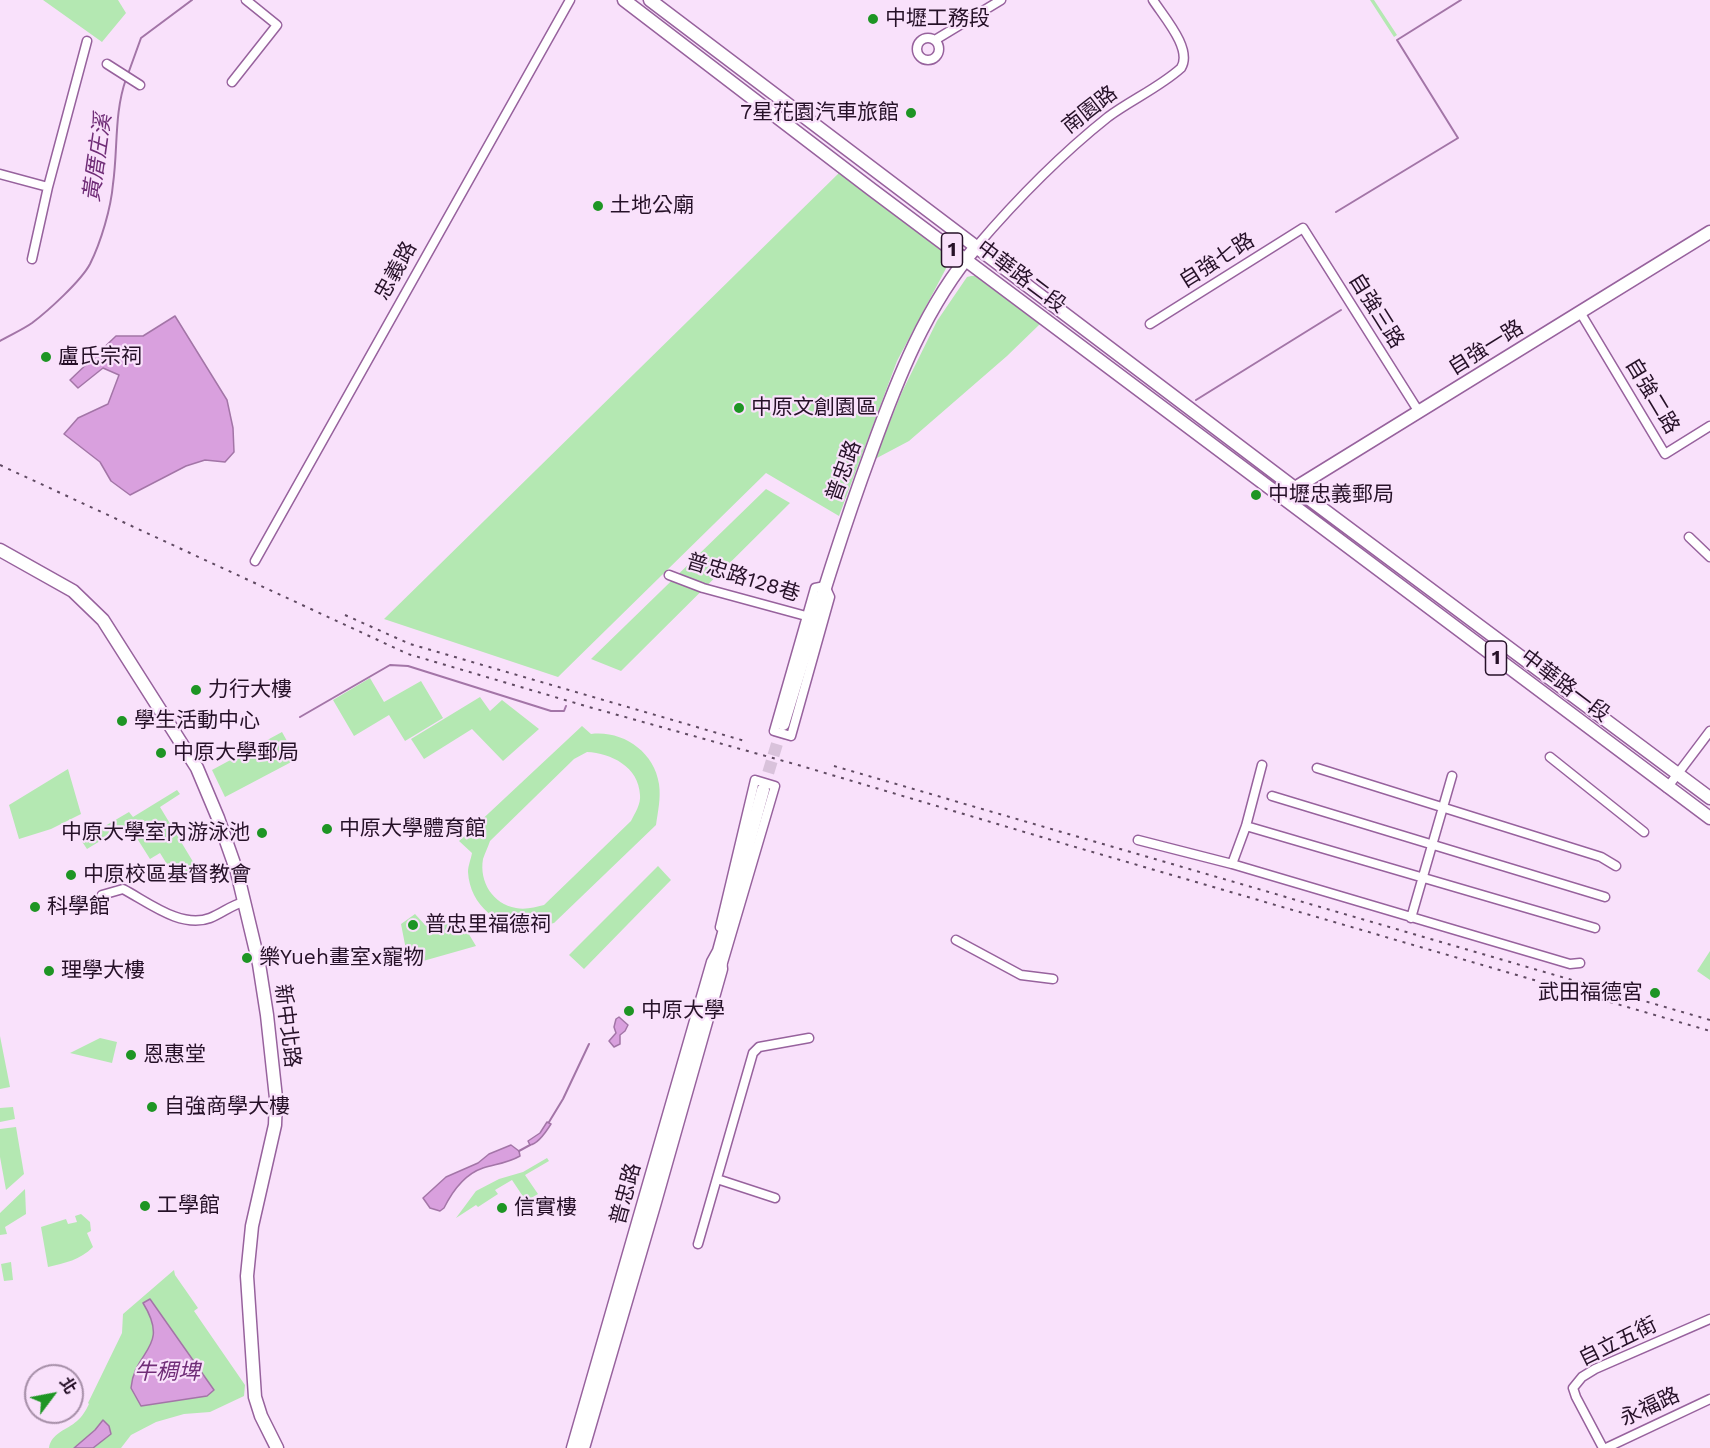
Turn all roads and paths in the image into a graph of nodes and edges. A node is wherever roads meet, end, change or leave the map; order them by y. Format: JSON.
{"nodes":[{"id":1,"x":246,"y":0,"type":"edge"},
{"id":2,"x":570,"y":0,"type":"edge"},
{"id":3,"x":624,"y":0,"type":"edge"},
{"id":4,"x":650,"y":0,"type":"edge"},
{"id":5,"x":1000,"y":0,"type":"edge"},
{"id":6,"x":1153,"y":0,"type":"edge"},
{"id":7,"x":935,"y":40,"type":"dead end"},
{"id":8,"x":87,"y":41,"type":"dead end"},
{"id":9,"x":107,"y":64,"type":"dead end"},
{"id":10,"x":232,"y":82,"type":"dead end"},
{"id":11,"x":140,"y":85,"type":"dead end"},
{"id":12,"x":0,"y":174,"type":"edge"},
{"id":13,"x":48,"y":186,"type":"junction"},
{"id":14,"x":1303,"y":228,"type":"joint"},
{"id":15,"x":1710,"y":232,"type":"edge"},
{"id":16,"x":976,"y":247,"type":"junction"},
{"id":17,"x":32,"y":260,"type":"dead end"},
{"id":18,"x":965,"y":260,"type":"junction"},
{"id":19,"x":1580,"y":312,"type":"junction"},
{"id":20,"x":1150,"y":324,"type":"dead end"},
{"id":21,"x":1419,"y":412,"type":"junction"},
{"id":22,"x":1710,"y":426,"type":"edge"},
{"id":23,"x":1296,"y":489,"type":"junction"},
{"id":24,"x":1282,"y":496,"type":"junction"},
{"id":25,"x":1689,"y":537,"type":"dead end"},
{"id":26,"x":0,"y":550,"type":"edge"},
{"id":27,"x":1710,"y":557,"type":"edge"},
{"id":28,"x":255,"y":561,"type":"dead end"},
{"id":29,"x":669,"y":575,"type":"dead end"},
{"id":30,"x":825,"y":586,"type":"junction"},
{"id":31,"x":806,"y":616,"type":"junction"},
{"id":32,"x":783,"y":724,"type":"tunnel mouth"},
{"id":33,"x":1710,"y":731,"type":"edge"},
{"id":34,"x":1550,"y":757,"type":"dead end"},
{"id":35,"x":1263,"y":765,"type":"dead end"},
{"id":36,"x":1317,"y":768,"type":"dead end"},
{"id":37,"x":1678,"y":774,"type":"junction"},
{"id":38,"x":1452,"y":776,"type":"dead end"},
{"id":39,"x":1667,"y":788,"type":"junction"},
{"id":40,"x":763,"y":790,"type":"tunnel mouth"},
{"id":41,"x":1272,"y":796,"type":"dead end"},
{"id":42,"x":1710,"y":798,"type":"edge"},
{"id":43,"x":1442,"y":808,"type":"junction"},
{"id":44,"x":1710,"y":818,"type":"edge"},
{"id":45,"x":1246,"y":826,"type":"junction"},
{"id":46,"x":1644,"y":832,"type":"dead end"},
{"id":47,"x":1138,"y":840,"type":"dead end"},
{"id":48,"x":1433,"y":843,"type":"junction"},
{"id":49,"x":1232,"y":864,"type":"junction"},
{"id":50,"x":1616,"y":866,"type":"dead end"},
{"id":51,"x":1423,"y":877,"type":"junction"},
{"id":52,"x":102,"y":895,"type":"dead end"},
{"id":53,"x":1605,"y":897,"type":"dead end"},
{"id":54,"x":244,"y":902,"type":"junction"},
{"id":55,"x":1411,"y":918,"type":"junction"},
{"id":56,"x":1594,"y":928,"type":"dead end"},
{"id":57,"x":956,"y":940,"type":"dead end"},
{"id":58,"x":717,"y":961,"type":"junction"},
{"id":59,"x":1580,"y":963,"type":"dead end"},
{"id":60,"x":1053,"y":980,"type":"dead end"},
{"id":61,"x":809,"y":1038,"type":"dead end"},
{"id":62,"x":717,"y":1179,"type":"junction"},
{"id":63,"x":775,"y":1198,"type":"dead end"},
{"id":64,"x":698,"y":1244,"type":"dead end"},
{"id":65,"x":1710,"y":1319,"type":"edge"},
{"id":66,"x":1710,"y":1399,"type":"edge"},
{"id":67,"x":277,"y":1448,"type":"edge"},
{"id":68,"x":573,"y":1448,"type":"edge"},
{"id":69,"x":583,"y":1448,"type":"edge"},
{"id":70,"x":1604,"y":1448,"type":"edge"}],
"edges":[{"from":1,"to":10,"type":"street"},
{"from":2,"to":28,"type":"street","name":"忠義路"},
{"from":3,"to":18,"type":"street","name":"中華路二段","number":"1"},
{"from":4,"to":16,"type":"street","name":"中華路二段","number":"1"},
{"from":5,"to":7,"type":"street"},
{"from":6,"to":16,"type":"street","name":"南園路"},
{"from":8,"to":13,"type":"street"},
{"from":9,"to":11,"type":"street"},
{"from":12,"to":13,"type":"street"},
{"from":13,"to":17,"type":"street"},
{"from":14,"to":20,"type":"street","name":"自強七路"},
{"from":14,"to":21,"type":"street","name":"自強三路"},
{"from":15,"to":19,"type":"street","name":"自強一路"},
{"from":16,"to":18,"type":"street","name":"普忠路"},
{"from":16,"to":23,"type":"street","name":"中華路二段","number":"1"},
{"from":18,"to":24,"type":"street","name":"中華路二段","number":"1"},
{"from":18,"to":30,"type":"street","name":"普忠路"},
{"from":19,"to":21,"type":"street","name":"自強一路"},
{"from":19,"to":22,"type":"street","name":"自強二路"},
{"from":21,"to":23,"type":"street","name":"自強一路"},
{"from":23,"to":24,"type":"street","name":"自強一路"},
{"from":23,"to":37,"type":"street","name":"中華路一段","number":"1"},
{"from":24,"to":39,"type":"street","name":"中華路一段","number":"1"},
{"from":25,"to":27,"type":"street"},
{"from":26,"to":54,"type":"street","name":"新中北路"},
{"from":29,"to":31,"type":"street","name":"普忠路128巷"},
{"from":30,"to":31,"type":"street"},
{"from":30,"to":31,"type":"street"},
{"from":30,"to":32,"type":"street","name":"普忠路"},
{"from":33,"to":37,"type":"street"},
{"from":34,"to":46,"type":"street"},
{"from":35,"to":45,"type":"street"},
{"from":36,"to":43,"type":"street"},
{"from":37,"to":39,"type":"street"},
{"from":37,"to":42,"type":"street","name":"中華路一段","number":"1"},
{"from":38,"to":43,"type":"street"},
{"from":39,"to":44,"type":"street","name":"中華路一段","number":"1"},
{"from":40,"to":58,"type":"street","name":"普忠路"},
{"from":41,"to":48,"type":"street"},
{"from":43,"to":48,"type":"street"},
{"from":43,"to":50,"type":"street"},
{"from":45,"to":49,"type":"street"},
{"from":45,"to":51,"type":"street"},
{"from":47,"to":49,"type":"street"},
{"from":48,"to":51,"type":"street"},
{"from":48,"to":53,"type":"street"},
{"from":49,"to":55,"type":"street"},
{"from":51,"to":55,"type":"street"},
{"from":51,"to":56,"type":"street"},
{"from":52,"to":54,"type":"street"},
{"from":54,"to":67,"type":"street","name":"新中北路"},
{"from":55,"to":59,"type":"street"},
{"from":57,"to":60,"type":"street"},
{"from":58,"to":58,"type":"street"},
{"from":58,"to":68,"type":"street","name":"普忠路"},
{"from":58,"to":69,"type":"street","name":"普忠路"},
{"from":61,"to":62,"type":"street"},
{"from":62,"to":63,"type":"street"},
{"from":62,"to":64,"type":"street"},
{"from":65,"to":70,"type":"street","name":"自立五街"},
{"from":66,"to":70,"type":"street","name":"永福路"}]}
